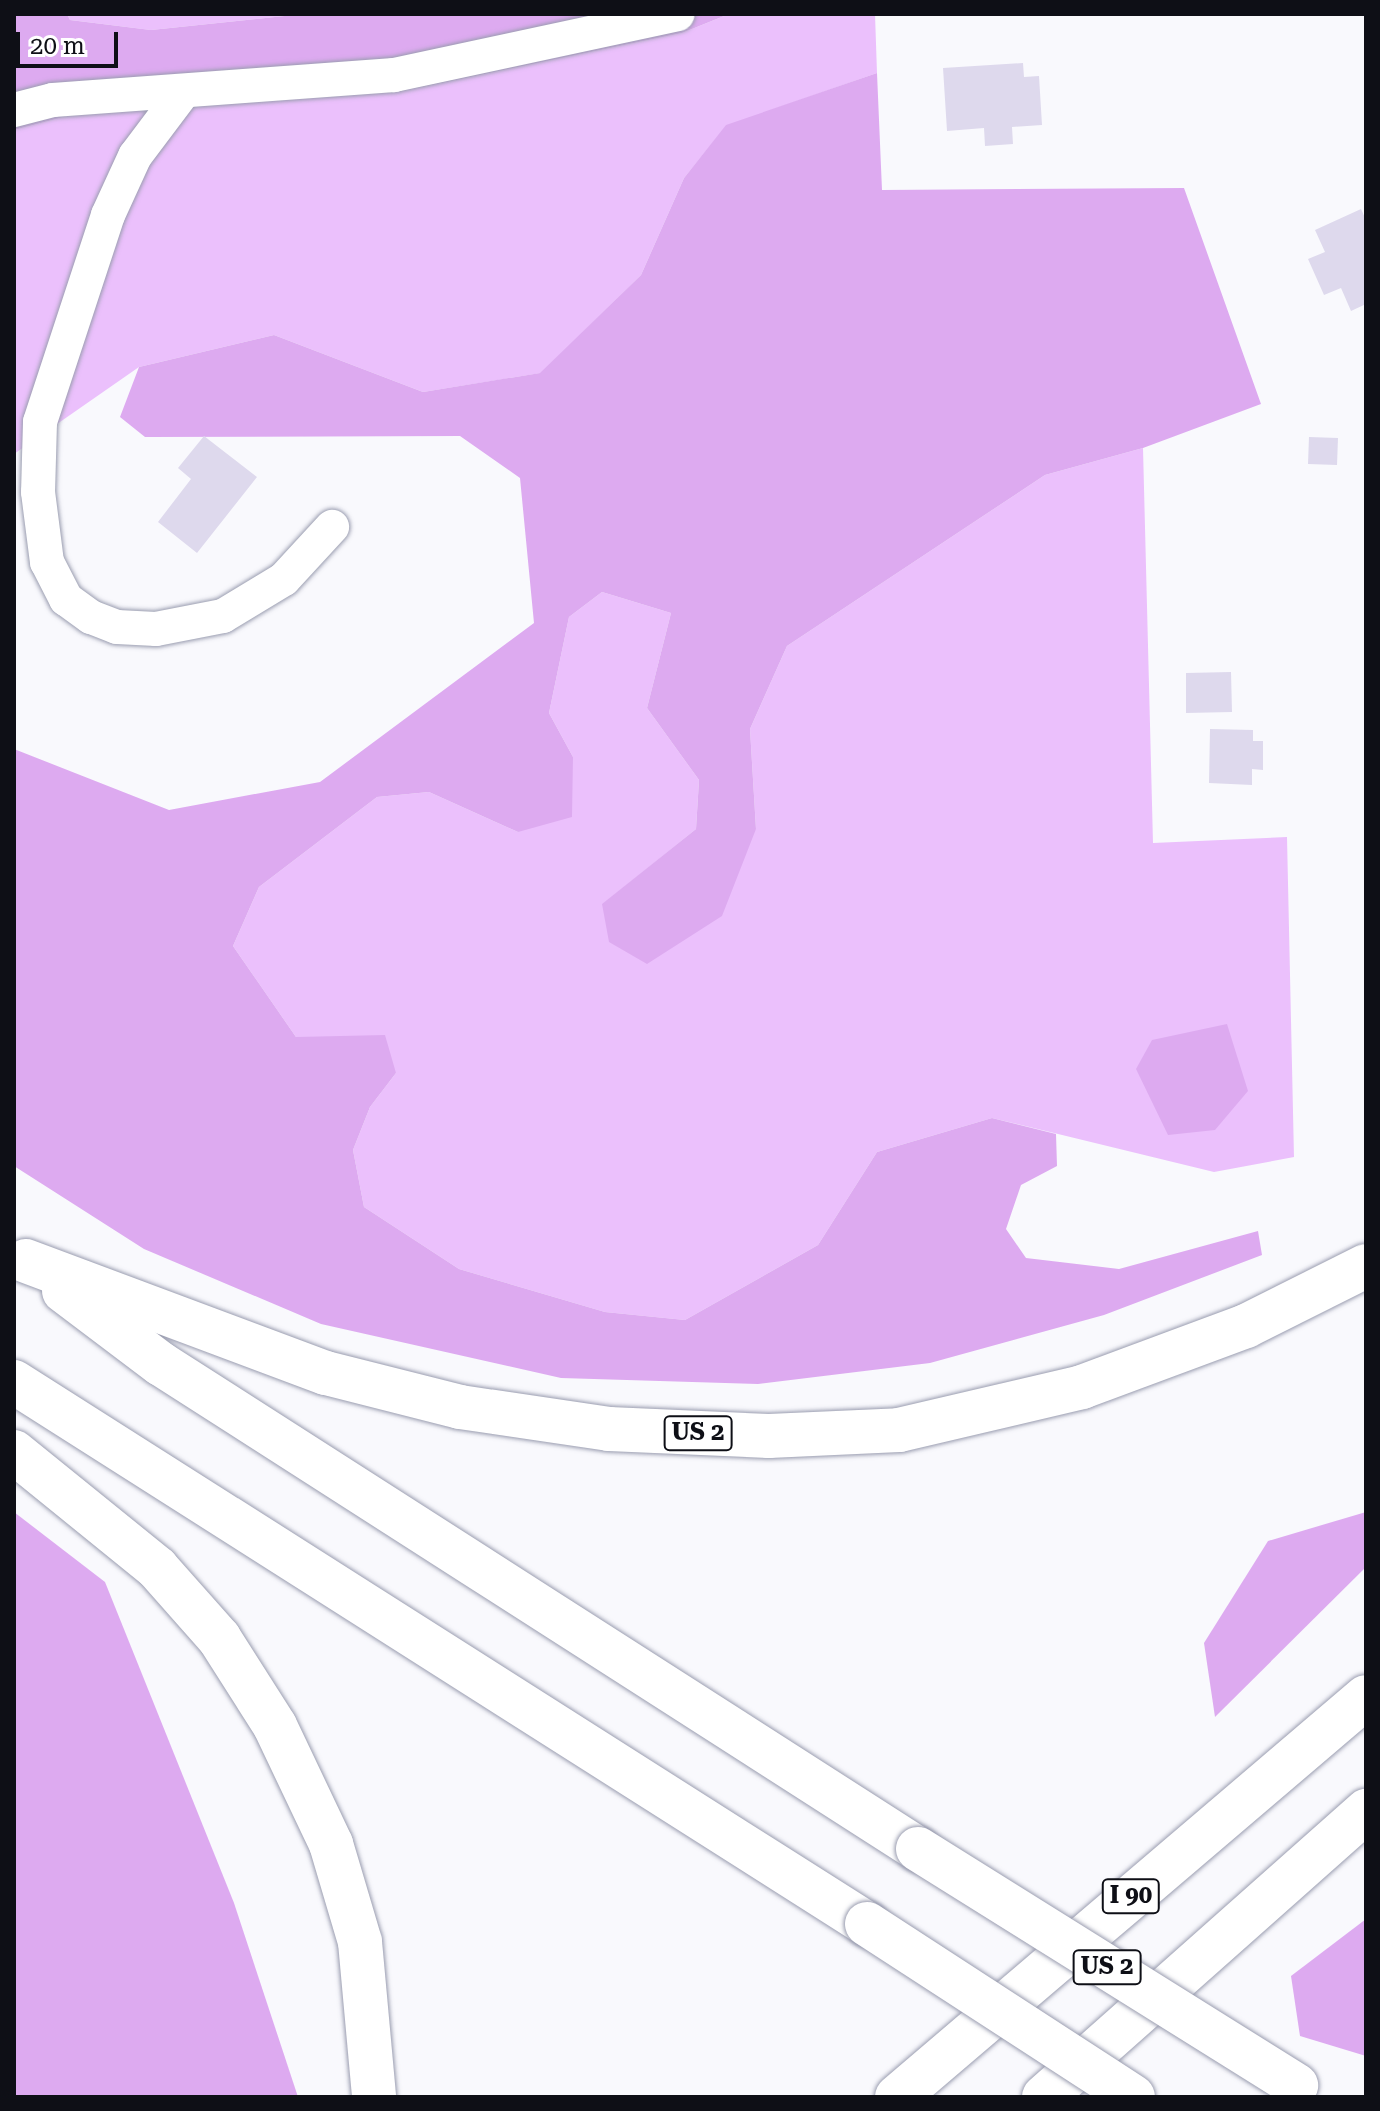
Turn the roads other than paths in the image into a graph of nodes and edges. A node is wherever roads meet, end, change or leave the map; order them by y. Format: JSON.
{"nodes":[{"id":1,"x":678,"y":14,"type":"edge"},
{"id":2,"x":184,"y":91,"type":"junction"},
{"id":3,"x":14,"y":110,"type":"edge"},
{"id":4,"x":332,"y":527,"type":"dead end"},
{"id":5,"x":20,"y":1258,"type":"edge"},
{"id":6,"x":1366,"y":1266,"type":"edge"},
{"id":7,"x":14,"y":1382,"type":"edge"},
{"id":8,"x":14,"y":1452,"type":"edge"},
{"id":9,"x":1366,"y":1697,"type":"edge"},
{"id":10,"x":1366,"y":1811,"type":"edge"},
{"id":11,"x":1307,"y":2091,"type":"edge"},
{"id":12,"x":374,"y":2097,"type":"edge"},
{"id":13,"x":897,"y":2097,"type":"edge"},
{"id":14,"x":1044,"y":2097,"type":"edge"},
{"id":15,"x":1133,"y":2097,"type":"edge"}],
"edges":[{"from":1,"to":2,"type":"lane"},
{"from":2,"to":3,"type":"lane"},
{"from":2,"to":4,"type":"lane"},
{"from":5,"to":6,"type":"highway","number":"US 2"},
{"from":5,"to":11,"type":"highway","number":"US 2","bridge":true},
{"from":7,"to":15,"type":"highway","bridge":true},
{"from":8,"to":12,"type":"highway"},
{"from":9,"to":13,"type":"highway","number":"I 90"},
{"from":10,"to":14,"type":"highway"}]}
